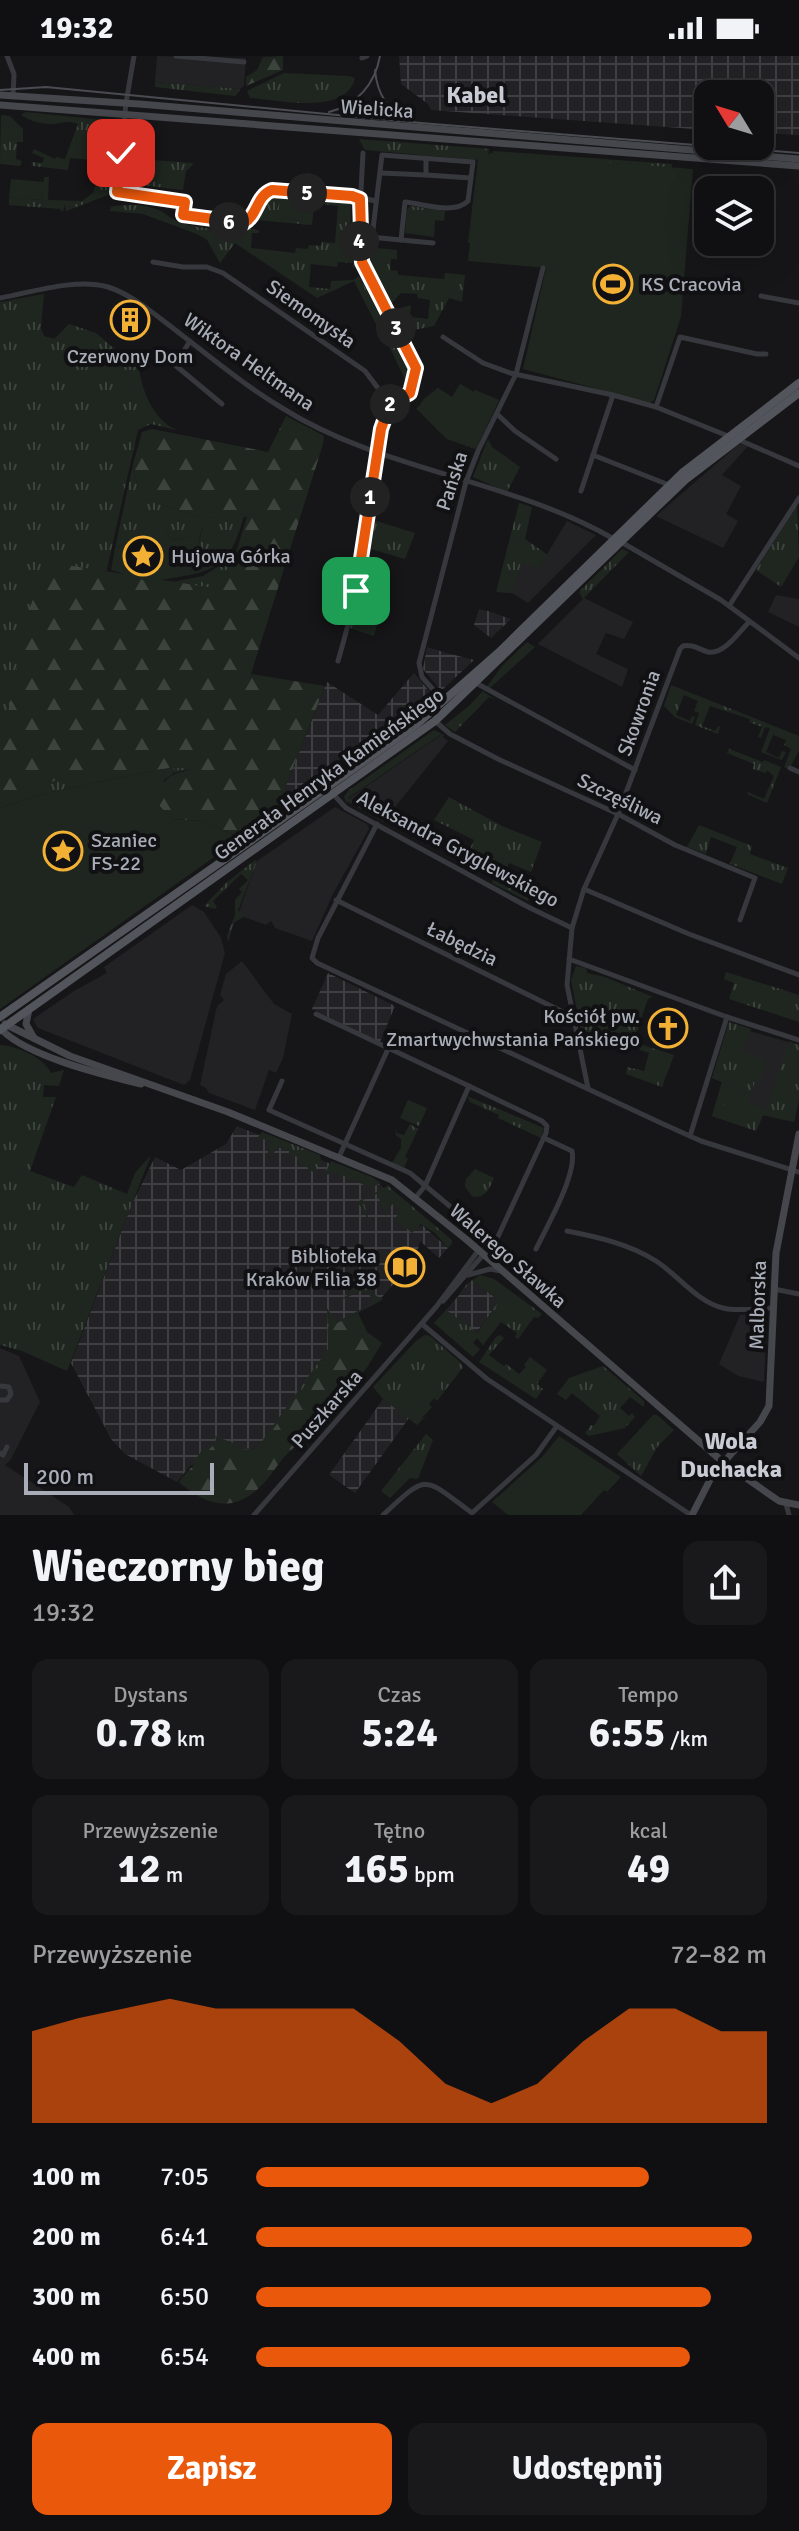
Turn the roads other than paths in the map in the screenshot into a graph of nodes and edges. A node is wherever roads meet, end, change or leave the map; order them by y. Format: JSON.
{"nodes":[{"id":1,"x":7,"y":56,"type":"edge"},
{"id":2,"x":134,"y":56,"type":"edge"},
{"id":3,"x":176,"y":56,"type":"edge"},
{"id":4,"x":244,"y":62,"type":"dead end"},
{"id":5,"x":0,"y":95,"type":"edge"},
{"id":6,"x":13,"y":97,"type":"junction"},
{"id":7,"x":126,"y":103,"type":"junction"},
{"id":8,"x":0,"y":105,"type":"edge"},
{"id":9,"x":125,"y":115,"type":"junction"},
{"id":10,"x":363,"y":153,"type":"dead end"},
{"id":11,"x":426,"y":158,"type":"junction"},
{"id":12,"x":799,"y":159,"type":"edge"},
{"id":13,"x":799,"y":166,"type":"edge"},
{"id":14,"x":381,"y":173,"type":"junction"},
{"id":15,"x":426,"y":175,"type":"junction"},
{"id":16,"x":471,"y":178,"type":"junction"},
{"id":17,"x":360,"y":199,"type":"junction"},
{"id":18,"x":376,"y":201,"type":"junction"},
{"id":19,"x":359,"y":236,"type":"junction"},
{"id":20,"x":372,"y":237,"type":"junction"},
{"id":21,"x":401,"y":240,"type":"junction"},
{"id":22,"x":433,"y":243,"type":"dead end"},
{"id":23,"x":153,"y":262,"type":"dead end"},
{"id":24,"x":543,"y":268,"type":"dead end"},
{"id":25,"x":761,"y":296,"type":"dead end"},
{"id":26,"x":0,"y":298,"type":"edge"},
{"id":27,"x":799,"y":303,"type":"edge"},
{"id":28,"x":443,"y":337,"type":"dead end"},
{"id":29,"x":190,"y":341,"type":"junction"},
{"id":30,"x":766,"y":354,"type":"dead end"},
{"id":31,"x":516,"y":374,"type":"junction"},
{"id":32,"x":799,"y":383,"type":"edge"},
{"id":33,"x":799,"y":393,"type":"edge"},
{"id":34,"x":613,"y":395,"type":"junction"},
{"id":35,"x":222,"y":404,"type":"dead end"},
{"id":36,"x":390,"y":404,"type":"junction"},
{"id":37,"x":656,"y":407,"type":"junction"},
{"id":38,"x":498,"y":415,"type":"junction"},
{"id":39,"x":732,"y":437,"type":"junction"},
{"id":40,"x":376,"y":451,"type":"junction"},
{"id":41,"x":593,"y":455,"type":"junction"},
{"id":42,"x":556,"y":459,"type":"dead end"},
{"id":43,"x":799,"y":466,"type":"edge"},
{"id":44,"x":466,"y":482,"type":"junction"},
{"id":45,"x":669,"y":485,"type":"junction"},
{"id":46,"x":581,"y":491,"type":"dead end"},
{"id":47,"x":799,"y":498,"type":"edge"},
{"id":48,"x":618,"y":540,"type":"junction"},
{"id":49,"x":729,"y":606,"type":"junction"},
{"id":50,"x":749,"y":622,"type":"junction"},
{"id":51,"x":799,"y":658,"type":"edge"},
{"id":52,"x":338,"y":661,"type":"dead end"},
{"id":53,"x":476,"y":683,"type":"junction"},
{"id":54,"x":444,"y":702,"type":"junction"},
{"id":55,"x":435,"y":721,"type":"junction"},
{"id":56,"x":790,"y":768,"type":"dead end"},
{"id":57,"x":635,"y":770,"type":"junction"},
{"id":58,"x":799,"y":772,"type":"edge"},
{"id":59,"x":333,"y":794,"type":"junction"},
{"id":60,"x":618,"y":814,"type":"junction"},
{"id":61,"x":377,"y":824,"type":"junction"},
{"id":62,"x":584,"y":889,"type":"junction"},
{"id":63,"x":336,"y":900,"type":"junction"},
{"id":64,"x":740,"y":920,"type":"dead end"},
{"id":65,"x":572,"y":928,"type":"junction"},
{"id":66,"x":569,"y":959,"type":"junction"},
{"id":67,"x":799,"y":975,"type":"edge"},
{"id":68,"x":29,"y":1009,"type":"junction"},
{"id":69,"x":316,"y":1014,"type":"dead end"},
{"id":70,"x":573,"y":1014,"type":"junction"},
{"id":71,"x":727,"y":1017,"type":"junction"},
{"id":72,"x":1,"y":1025,"type":"edge"},
{"id":73,"x":799,"y":1040,"type":"edge"},
{"id":74,"x":38,"y":1042,"type":"junction"},
{"id":75,"x":388,"y":1049,"type":"junction"},
{"id":76,"x":282,"y":1081,"type":"dead end"},
{"id":77,"x":469,"y":1086,"type":"junction"},
{"id":78,"x":588,"y":1088,"type":"junction"},
{"id":79,"x":173,"y":1091,"type":"junction"},
{"id":80,"x":799,"y":1134,"type":"edge"},
{"id":81,"x":690,"y":1136,"type":"junction"},
{"id":82,"x":544,"y":1138,"type":"junction"},
{"id":83,"x":345,"y":1144,"type":"junction"},
{"id":84,"x":339,"y":1157,"type":"junction"},
{"id":85,"x":795,"y":1171,"type":"edge"},
{"id":86,"x":425,"y":1186,"type":"junction"},
{"id":87,"x":416,"y":1197,"type":"junction"},
{"id":88,"x":567,"y":1231,"type":"dead end"},
{"id":89,"x":495,"y":1243,"type":"junction"},
{"id":90,"x":536,"y":1249,"type":"dead end"},
{"id":91,"x":480,"y":1253,"type":"junction"},
{"id":92,"x":503,"y":1272,"type":"junction"},
{"id":93,"x":467,"y":1275,"type":"junction"},
{"id":94,"x":535,"y":1277,"type":"dead end"},
{"id":95,"x":774,"y":1289,"type":"junction"},
{"id":96,"x":799,"y":1294,"type":"edge"},
{"id":97,"x":436,"y":1307,"type":"junction"},
{"id":98,"x":774,"y":1308,"type":"junction"},
{"id":99,"x":422,"y":1324,"type":"junction"},
{"id":100,"x":0,"y":1386,"type":"edge"},
{"id":101,"x":0,"y":1401,"type":"edge"},
{"id":102,"x":557,"y":1426,"type":"junction"},
{"id":103,"x":7,"y":1447,"type":"dead end"},
{"id":104,"x":0,"y":1453,"type":"edge"},
{"id":105,"x":723,"y":1462,"type":"junction"},
{"id":106,"x":786,"y":1504,"type":"junction"},
{"id":107,"x":799,"y":1505,"type":"edge"},
{"id":108,"x":254,"y":1515,"type":"edge"},
{"id":109,"x":383,"y":1515,"type":"edge"},
{"id":110,"x":692,"y":1515,"type":"edge"},
{"id":111,"x":789,"y":1515,"type":"edge"}],
"edges":[{"from":1,"to":6,"type":"street"},
{"from":2,"to":7,"type":"street"},
{"from":3,"to":4,"type":"street"},
{"from":5,"to":6,"type":"main road","name":"Wielicka"},
{"from":6,"to":7,"type":"main road","name":"Wielicka"},
{"from":7,"to":9,"type":"street"},
{"from":7,"to":12,"type":"main road","name":"Wielicka"},
{"from":8,"to":9,"type":"main road","name":"Wielicka"},
{"from":9,"to":13,"type":"main road","name":"Wielicka"},
{"from":9,"to":17,"type":"street"},
{"from":10,"to":17,"type":"street"},
{"from":11,"to":14,"type":"street"},
{"from":11,"to":15,"type":"street"},
{"from":11,"to":16,"type":"street"},
{"from":14,"to":15,"type":"street"},
{"from":14,"to":18,"type":"street"},
{"from":15,"to":16,"type":"street"},
{"from":16,"to":21,"type":"street"},
{"from":17,"to":18,"type":"street"},
{"from":17,"to":19,"type":"street"},
{"from":18,"to":20,"type":"street"},
{"from":19,"to":20,"type":"street"},
{"from":19,"to":36,"type":"street"},
{"from":20,"to":21,"type":"street"},
{"from":21,"to":22,"type":"street"},
{"from":23,"to":36,"type":"street","name":"Siemomysła"},
{"from":24,"to":31,"type":"street","name":"Pańska"},
{"from":25,"to":27,"type":"street"},
{"from":26,"to":29,"type":"street","name":"Wiktora Heltmana"},
{"from":28,"to":31,"type":"street"},
{"from":29,"to":35,"type":"street"},
{"from":29,"to":40,"type":"street","name":"Wiktora Heltmana"},
{"from":30,"to":37,"type":"street"},
{"from":31,"to":34,"type":"street"},
{"from":31,"to":38,"type":"street","name":"Pańska"},
{"from":32,"to":39,"type":"main road","name":"Generała Henryka Kamieńskiego"},
{"from":33,"to":39,"type":"main road","name":"Generała Henryka Kamieńskiego"},
{"from":34,"to":37,"type":"street"},
{"from":34,"to":41,"type":"street"},
{"from":36,"to":40,"type":"street"},
{"from":37,"to":39,"type":"street"},
{"from":38,"to":42,"type":"street"},
{"from":38,"to":44,"type":"street","name":"Pańska"},
{"from":39,"to":43,"type":"street"},
{"from":39,"to":45,"type":"main road","name":"Generała Henryka Kamieńskiego"},
{"from":39,"to":48,"type":"main road","name":"Generała Henryka Kamieńskiego"},
{"from":40,"to":44,"type":"street","name":"Wiktora Heltmana"},
{"from":40,"to":52,"type":"street"},
{"from":41,"to":45,"type":"street"},
{"from":41,"to":46,"type":"street"},
{"from":44,"to":48,"type":"street","name":"Wiktora Heltmana"},
{"from":44,"to":54,"type":"street","name":"Pańska"},
{"from":45,"to":48,"type":"main road","name":"Generała Henryka Kamieńskiego"},
{"from":47,"to":49,"type":"street"},
{"from":48,"to":49,"type":"street","name":"Wiktora Heltmana"},
{"from":48,"to":53,"type":"main road","name":"Generała Henryka Kamieńskiego"},
{"from":48,"to":54,"type":"main road","name":"Generała Henryka Kamieńskiego"},
{"from":49,"to":50,"type":"street","name":"Wiktora Heltmana"},
{"from":50,"to":51,"type":"street","name":"Wiktora Heltmana"},
{"from":50,"to":57,"type":"street","name":"Skowronia"},
{"from":53,"to":55,"type":"main road","name":"Generała Henryka Kamieńskiego"},
{"from":53,"to":57,"type":"street"},
{"from":54,"to":72,"type":"main road","name":"Generała Henryka Kamieńskiego"},
{"from":55,"to":59,"type":"main road","name":"Generała Henryka Kamieńskiego"},
{"from":55,"to":60,"type":"street","name":"Szczęśliwa"},
{"from":56,"to":58,"type":"street"},
{"from":57,"to":60,"type":"street","name":"Skowronia"},
{"from":59,"to":61,"type":"street","name":"Aleksandra Gryglewskiego"},
{"from":59,"to":68,"type":"main road","name":"Generała Henryka Kamieńskiego"},
{"from":60,"to":62,"type":"street","name":"Skowronia"},
{"from":60,"to":64,"type":"street","name":"Szczęśliwa"},
{"from":61,"to":63,"type":"street"},
{"from":61,"to":65,"type":"street","name":"Aleksandra Gryglewskiego"},
{"from":62,"to":65,"type":"street","name":"Skowronia"},
{"from":62,"to":67,"type":"street"},
{"from":63,"to":70,"type":"street","name":"Łabędzia"},
{"from":63,"to":78,"type":"street"},
{"from":65,"to":66,"type":"street","name":"Skowronia"},
{"from":66,"to":70,"type":"street","name":"Skowronia"},
{"from":66,"to":71,"type":"street"},
{"from":68,"to":72,"type":"main road","name":"Generała Henryka Kamieńskiego"},
{"from":68,"to":74,"type":"main road"},
{"from":69,"to":75,"type":"street"},
{"from":70,"to":78,"type":"street","name":"Skowronia"},
{"from":71,"to":73,"type":"street"},
{"from":71,"to":81,"type":"street"},
{"from":72,"to":74,"type":"main road","name":"Walerego Sławka"},
{"from":72,"to":79,"type":"main road","name":"Walerego Sławka"},
{"from":74,"to":79,"type":"main road","name":"Walerego Sławka"},
{"from":75,"to":77,"type":"street"},
{"from":75,"to":83,"type":"street"},
{"from":76,"to":83,"type":"street"},
{"from":77,"to":82,"type":"street"},
{"from":77,"to":86,"type":"street"},
{"from":78,"to":81,"type":"street"},
{"from":79,"to":84,"type":"main road","name":"Walerego Sławka"},
{"from":80,"to":85,"type":"main road","name":"Malborska"},
{"from":81,"to":85,"type":"street"},
{"from":82,"to":89,"type":"street"},
{"from":82,"to":90,"type":"street"},
{"from":83,"to":84,"type":"street"},
{"from":83,"to":86,"type":"street"},
{"from":84,"to":87,"type":"main road","name":"Walerego Sławka"},
{"from":85,"to":95,"type":"main road","name":"Malborska"},
{"from":86,"to":87,"type":"street"},
{"from":86,"to":89,"type":"street"},
{"from":87,"to":91,"type":"main road","name":"Walerego Sławka"},
{"from":88,"to":98,"type":"street"},
{"from":89,"to":94,"type":"street"},
{"from":91,"to":92,"type":"main road","name":"Walerego Sławka"},
{"from":91,"to":93,"type":"street"},
{"from":91,"to":97,"type":"street"},
{"from":92,"to":93,"type":"street"},
{"from":92,"to":105,"type":"main road","name":"Walerego Sławka"},
{"from":93,"to":97,"type":"street"},
{"from":95,"to":96,"type":"street"},
{"from":95,"to":98,"type":"main road","name":"Malborska"},
{"from":97,"to":99,"type":"street","name":"Puszkarska"},
{"from":98,"to":105,"type":"main road","name":"Malborska"},
{"from":99,"to":102,"type":"street"},
{"from":99,"to":108,"type":"street","name":"Puszkarska"},
{"from":100,"to":101,"type":"street"},
{"from":102,"to":109,"type":"street"},
{"from":102,"to":110,"type":"street"},
{"from":103,"to":104,"type":"street"},
{"from":105,"to":106,"type":"main road","name":"Walerego Sławka"},
{"from":105,"to":110,"type":"main road","name":"Malborska"},
{"from":106,"to":107,"type":"main road"},
{"from":106,"to":111,"type":"street"}]}
